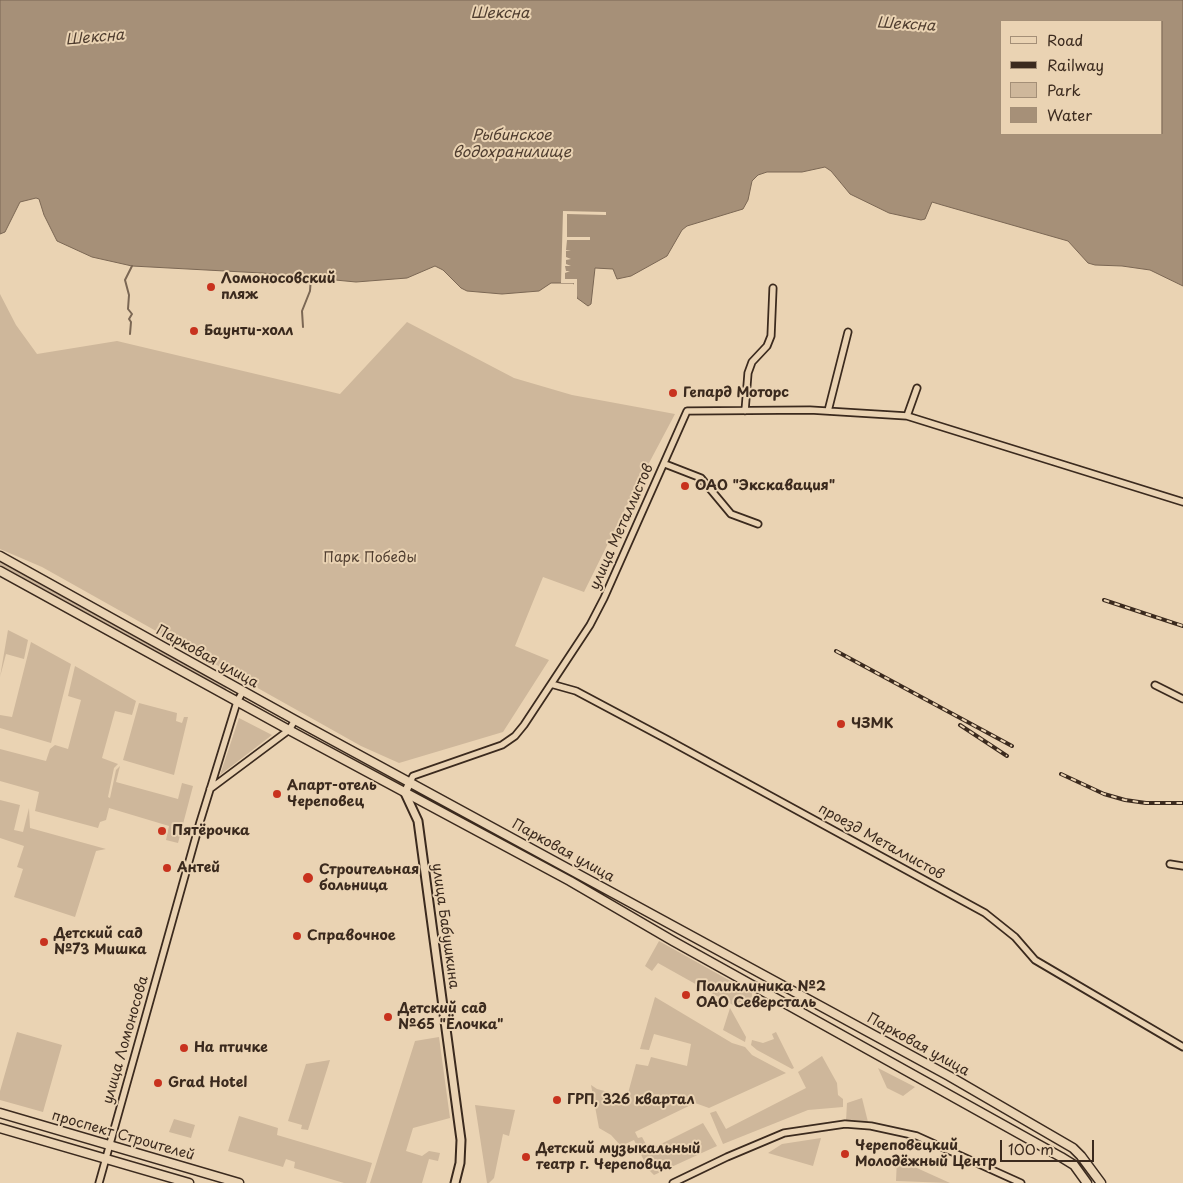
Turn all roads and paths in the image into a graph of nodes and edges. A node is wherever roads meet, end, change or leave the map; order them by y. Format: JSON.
{"nodes":[{"id":1,"x":773,"y":288,"type":"dead end"},
{"id":2,"x":848,"y":332,"type":"dead end"},
{"id":3,"x":917,"y":388,"type":"dead end"},
{"id":4,"x":745,"y":411,"type":"junction"},
{"id":5,"x":828,"y":411,"type":"junction"},
{"id":6,"x":907,"y":416,"type":"junction"},
{"id":7,"x":665,"y":464,"type":"junction"},
{"id":8,"x":1183,"y":502,"type":"edge"},
{"id":9,"x":758,"y":524,"type":"dead end"},
{"id":10,"x":0,"y":556,"type":"edge"},
{"id":11,"x":0,"y":571,"type":"edge"},
{"id":12,"x":551,"y":684,"type":"junction"},
{"id":13,"x":1155,"y":686,"type":"dead end"},
{"id":14,"x":242,"y":691,"type":"junction"},
{"id":15,"x":1183,"y":699,"type":"edge"},
{"id":16,"x":237,"y":702,"type":"junction"},
{"id":17,"x":294,"y":720,"type":"junction"},
{"id":18,"x":289,"y":730,"type":"junction"},
{"id":19,"x":410,"y":782,"type":"junction"},
{"id":20,"x":210,"y":789,"type":"junction"},
{"id":21,"x":405,"y":793,"type":"junction"},
{"id":22,"x":1170,"y":864,"type":"dead end"},
{"id":23,"x":1183,"y":866,"type":"edge"},
{"id":24,"x":1183,"y":1047,"type":"edge"},
{"id":25,"x":0,"y":1114,"type":"edge"},
{"id":26,"x":0,"y":1128,"type":"edge"},
{"id":27,"x":110,"y":1145,"type":"junction"},
{"id":28,"x":106,"y":1159,"type":"junction"},
{"id":29,"x":99,"y":1183,"type":"edge"},
{"id":30,"x":189,"y":1183,"type":"edge"},
{"id":31,"x":239,"y":1183,"type":"edge"},
{"id":32,"x":455,"y":1183,"type":"edge"},
{"id":33,"x":673,"y":1183,"type":"edge"},
{"id":34,"x":1021,"y":1183,"type":"edge"},
{"id":35,"x":1087,"y":1183,"type":"edge"},
{"id":36,"x":1101,"y":1183,"type":"edge"}],
"edges":[{"from":1,"to":4,"type":"street"},
{"from":2,"to":5,"type":"street"},
{"from":3,"to":6,"type":"street"},
{"from":4,"to":5,"type":"street","name":"улица Металлистов"},
{"from":4,"to":7,"type":"street","name":"улица Металлистов"},
{"from":5,"to":6,"type":"street","name":"улица Металлистов"},
{"from":6,"to":8,"type":"street","name":"улица Металлистов"},
{"from":7,"to":9,"type":"street"},
{"from":7,"to":12,"type":"street","name":"улица Металлистов"},
{"from":10,"to":14,"type":"main road","name":"Парковая улица"},
{"from":11,"to":16,"type":"main road","name":"Парковая улица"},
{"from":12,"to":19,"type":"street","name":"улица Металлистов"},
{"from":12,"to":24,"type":"street","name":"проезд Металлистов"},
{"from":13,"to":15,"type":"street"},
{"from":14,"to":16,"type":"street","name":"улица Ломоносова"},
{"from":14,"to":17,"type":"main road","name":"Парковая улица"},
{"from":16,"to":18,"type":"main road","name":"Парковая улица"},
{"from":16,"to":20,"type":"street","name":"улица Ломоносова"},
{"from":17,"to":18,"type":"street"},
{"from":17,"to":19,"type":"main road","name":"Парковая улица"},
{"from":18,"to":20,"type":"street"},
{"from":18,"to":21,"type":"main road","name":"Парковая улица"},
{"from":19,"to":21,"type":"street"},
{"from":19,"to":36,"type":"main road","name":"Парковая улица"},
{"from":20,"to":27,"type":"street","name":"улица Ломоносова"},
{"from":21,"to":32,"type":"street","name":"улица Бабушкина"},
{"from":21,"to":35,"type":"main road","name":"Парковая улица"},
{"from":22,"to":23,"type":"street"},
{"from":25,"to":27,"type":"main road","name":"проспект Строителей"},
{"from":26,"to":28,"type":"main road","name":"проспект Строителей"},
{"from":27,"to":28,"type":"street","name":"улица Ломоносова"},
{"from":27,"to":31,"type":"main road","name":"проспект Строителей"},
{"from":28,"to":29,"type":"street","name":"улица Ломоносова"},
{"from":28,"to":30,"type":"main road","name":"проспект Строителей"},
{"from":33,"to":34,"type":"street"}]}
